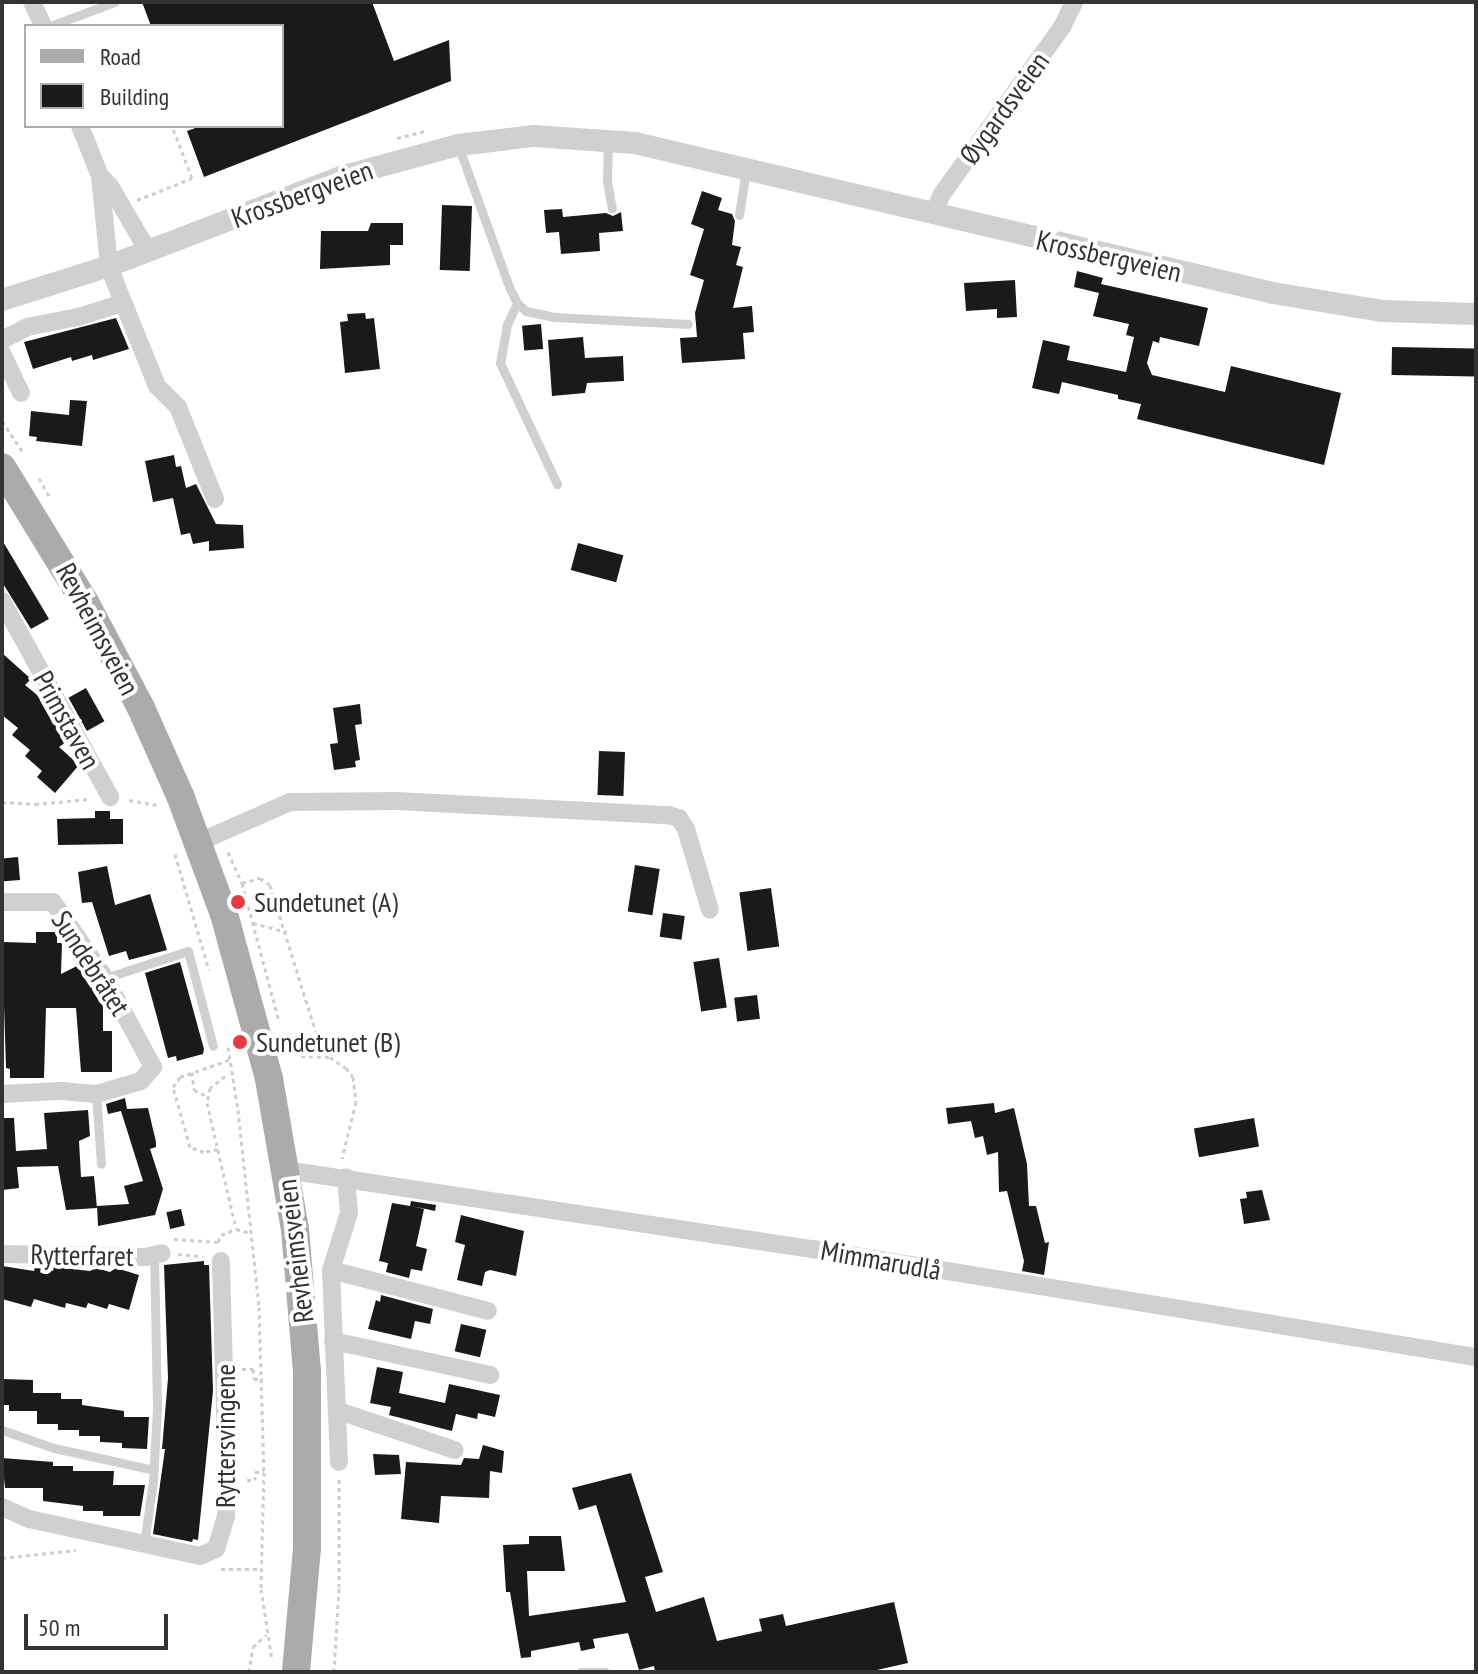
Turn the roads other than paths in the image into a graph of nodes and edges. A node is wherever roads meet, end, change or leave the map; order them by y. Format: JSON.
{"nodes":[{"id":1,"x":32,"y":2,"type":"edge"},
{"id":2,"x":115,"y":2,"type":"edge"},
{"id":3,"x":1074,"y":2,"type":"edge"},
{"id":4,"x":92,"y":6,"type":"edge"},
{"id":5,"x":42,"y":24,"type":"edge"},
{"id":6,"x":55,"y":24,"type":"edge"},
{"id":7,"x":81,"y":128,"type":"edge"},
{"id":8,"x":608,"y":140,"type":"junction"},
{"id":9,"x":458,"y":145,"type":"junction"},
{"id":10,"x":746,"y":170,"type":"junction"},
{"id":11,"x":100,"y":176,"type":"junction"},
{"id":12,"x":612,"y":209,"type":"dead end"},
{"id":13,"x":933,"y":214,"type":"junction"},
{"id":14,"x":739,"y":215,"type":"dead end"},
{"id":15,"x":148,"y":251,"type":"junction"},
{"id":16,"x":109,"y":266,"type":"junction"},
{"id":17,"x":2,"y":300,"type":"edge"},
{"id":18,"x":123,"y":303,"type":"junction"},
{"id":19,"x":517,"y":303,"type":"junction"},
{"id":20,"x":1476,"y":314,"type":"edge"},
{"id":21,"x":688,"y":324,"type":"dead end"},
{"id":22,"x":2,"y":340,"type":"edge"},
{"id":23,"x":2,"y":353,"type":"edge"},
{"id":24,"x":21,"y":393,"type":"dead end"},
{"id":25,"x":2,"y":467,"type":"edge"},
{"id":26,"x":557,"y":484,"type":"dead end"},
{"id":27,"x":215,"y":499,"type":"dead end"},
{"id":28,"x":2,"y":601,"type":"edge"},
{"id":29,"x":110,"y":797,"type":"road end"},
{"id":30,"x":186,"y":845,"type":"junction"},
{"id":31,"x":2,"y":902,"type":"edge"},
{"id":32,"x":710,"y":910,"type":"dead end"},
{"id":33,"x":105,"y":978,"type":"junction"},
{"id":34,"x":213,"y":1046,"type":"dead end"},
{"id":35,"x":2,"y":1094,"type":"edge"},
{"id":36,"x":96,"y":1094,"type":"junction"},
{"id":37,"x":101,"y":1164,"type":"dead end"},
{"id":38,"x":344,"y":1169,"type":"junction"},
{"id":39,"x":285,"y":1170,"type":"junction"},
{"id":40,"x":2,"y":1254,"type":"edge"},
{"id":41,"x":158,"y":1254,"type":"joint"},
{"id":42,"x":221,"y":1261,"type":"road end"},
{"id":43,"x":331,"y":1270,"type":"junction"},
{"id":44,"x":488,"y":1311,"type":"dead end"},
{"id":45,"x":333,"y":1341,"type":"junction"},
{"id":46,"x":1476,"y":1357,"type":"edge"},
{"id":47,"x":490,"y":1375,"type":"dead end"},
{"id":48,"x":339,"y":1411,"type":"junction"},
{"id":49,"x":2,"y":1430,"type":"edge"},
{"id":50,"x":455,"y":1450,"type":"dead end"},
{"id":51,"x":339,"y":1462,"type":"road end"},
{"id":52,"x":154,"y":1470,"type":"junction"},
{"id":53,"x":2,"y":1507,"type":"edge"},
{"id":54,"x":144,"y":1544,"type":"junction"},
{"id":55,"x":284,"y":1669,"type":"edge"},
{"id":56,"x":581,"y":1672,"type":"edge"},
{"id":57,"x":605,"y":1672,"type":"edge"}],
"edges":[{"from":1,"to":5,"type":"street"},
{"from":2,"to":4,"type":"lane"},
{"from":3,"to":13,"type":"street","name":"Øygardsveien"},
{"from":4,"to":6,"type":"lane"},
{"from":7,"to":11,"type":"street"},
{"from":8,"to":9,"type":"street","name":"Krossbergveien"},
{"from":8,"to":10,"type":"street","name":"Krossbergveien"},
{"from":8,"to":12,"type":"lane"},
{"from":9,"to":15,"type":"street","name":"Krossbergveien"},
{"from":9,"to":19,"type":"lane"},
{"from":10,"to":13,"type":"street","name":"Krossbergveien"},
{"from":10,"to":14,"type":"lane"},
{"from":11,"to":15,"type":"street"},
{"from":11,"to":16,"type":"street"},
{"from":13,"to":20,"type":"street","name":"Krossbergveien"},
{"from":15,"to":16,"type":"street","name":"Krossbergveien"},
{"from":16,"to":17,"type":"street","name":"Krossbergveien"},
{"from":16,"to":18,"type":"street"},
{"from":18,"to":22,"type":"street"},
{"from":18,"to":27,"type":"street"},
{"from":19,"to":21,"type":"lane"},
{"from":19,"to":26,"type":"lane"},
{"from":23,"to":24,"type":"street"},
{"from":25,"to":30,"type":"main road","name":"Revheimsveien"},
{"from":28,"to":29,"type":"street","name":"Primstaven"},
{"from":30,"to":32,"type":"street"},
{"from":30,"to":39,"type":"main road","name":"Revheimsveien"},
{"from":31,"to":33,"type":"street","name":"Sundebråtet"},
{"from":33,"to":34,"type":"lane"},
{"from":33,"to":36,"type":"street","name":"Sundebråtet"},
{"from":35,"to":36,"type":"street"},
{"from":36,"to":37,"type":"lane"},
{"from":38,"to":39,"type":"street","name":"Mimmarudlå"},
{"from":38,"to":43,"type":"street","name":"Revheimsveien"},
{"from":38,"to":46,"type":"street","name":"Mimmarudlå"},
{"from":39,"to":55,"type":"main road","name":"Revheimsveien"},
{"from":40,"to":41,"type":"street","name":"Rytterfaret"},
{"from":41,"to":52,"type":"lane"},
{"from":42,"to":54,"type":"street","name":"Ryttersvingene"},
{"from":43,"to":44,"type":"street"},
{"from":43,"to":45,"type":"street","name":"Revheimsveien"},
{"from":45,"to":47,"type":"street"},
{"from":45,"to":48,"type":"street","name":"Revheimsveien"},
{"from":48,"to":50,"type":"street"},
{"from":48,"to":51,"type":"street","name":"Revheimsveien"},
{"from":49,"to":52,"type":"lane"},
{"from":52,"to":54,"type":"lane"},
{"from":53,"to":54,"type":"street","name":"Ryttersvingene"},
{"from":56,"to":57,"type":"lane"}]}
